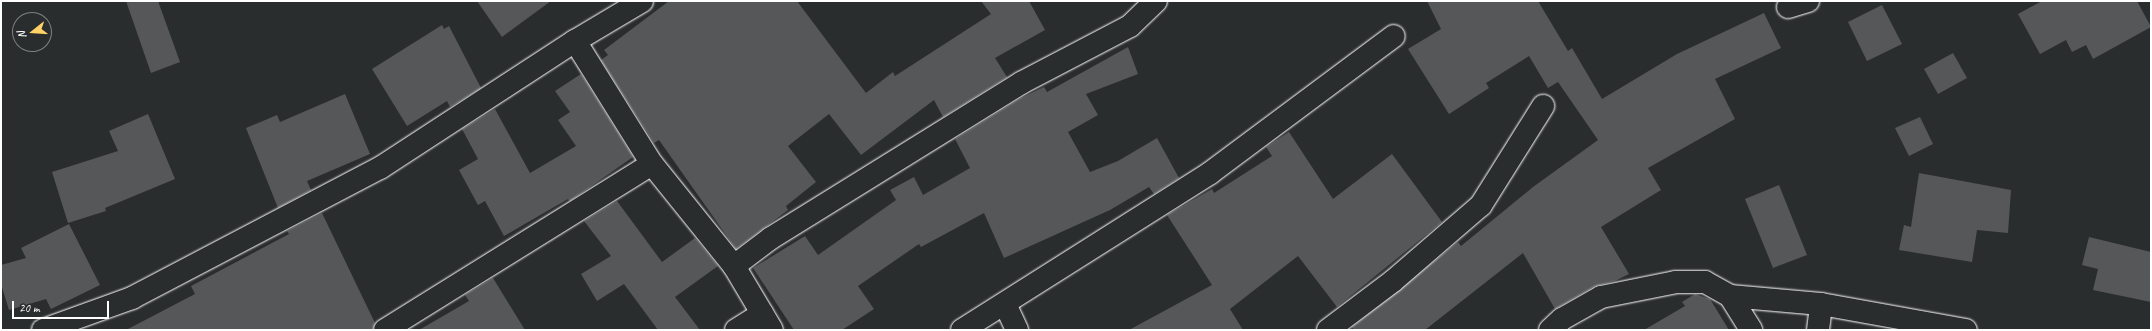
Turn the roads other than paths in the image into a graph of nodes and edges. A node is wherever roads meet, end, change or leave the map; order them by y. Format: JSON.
{"nodes":[{"id":1,"x":642,"y":1,"type":"edge"},
{"id":2,"x":1156,"y":1,"type":"edge"},
{"id":3,"x":1394,"y":36,"type":"dead end"},
{"id":4,"x":575,"y":41,"type":"junction"},
{"id":5,"x":1543,"y":106,"type":"dead end"},
{"id":6,"x":652,"y":164,"type":"junction"},
{"id":7,"x":734,"y":266,"type":"junction"},
{"id":8,"x":1730,"y":296,"type":"junction"},
{"id":9,"x":1005,"y":304,"type":"junction"},
{"id":10,"x":1821,"y":304,"type":"junction"},
{"id":11,"x":766,"y":322,"type":"edge"},
{"id":12,"x":43,"y":330,"type":"edge"},
{"id":13,"x":385,"y":330,"type":"edge"},
{"id":14,"x":736,"y":330,"type":"edge"},
{"id":15,"x":962,"y":330,"type":"edge"},
{"id":16,"x":1017,"y":330,"type":"edge"},
{"id":17,"x":1328,"y":330,"type":"edge"},
{"id":18,"x":1550,"y":330,"type":"edge"},
{"id":19,"x":1750,"y":330,"type":"edge"},
{"id":20,"x":1818,"y":330,"type":"edge"},
{"id":21,"x":1966,"y":330,"type":"edge"}],
"edges":[{"from":1,"to":4,"type":"street"},
{"from":2,"to":7,"type":"street"},
{"from":3,"to":9,"type":"street"},
{"from":4,"to":6,"type":"street"},
{"from":4,"to":12,"type":"street"},
{"from":5,"to":17,"type":"street"},
{"from":6,"to":7,"type":"street"},
{"from":6,"to":13,"type":"street"},
{"from":7,"to":11,"type":"street"},
{"from":8,"to":10,"type":"street"},
{"from":8,"to":18,"type":"street"},
{"from":8,"to":19,"type":"street"},
{"from":9,"to":15,"type":"street"},
{"from":9,"to":16,"type":"street"},
{"from":10,"to":20,"type":"street"},
{"from":10,"to":21,"type":"street"},
{"from":11,"to":14,"type":"street"}]}
